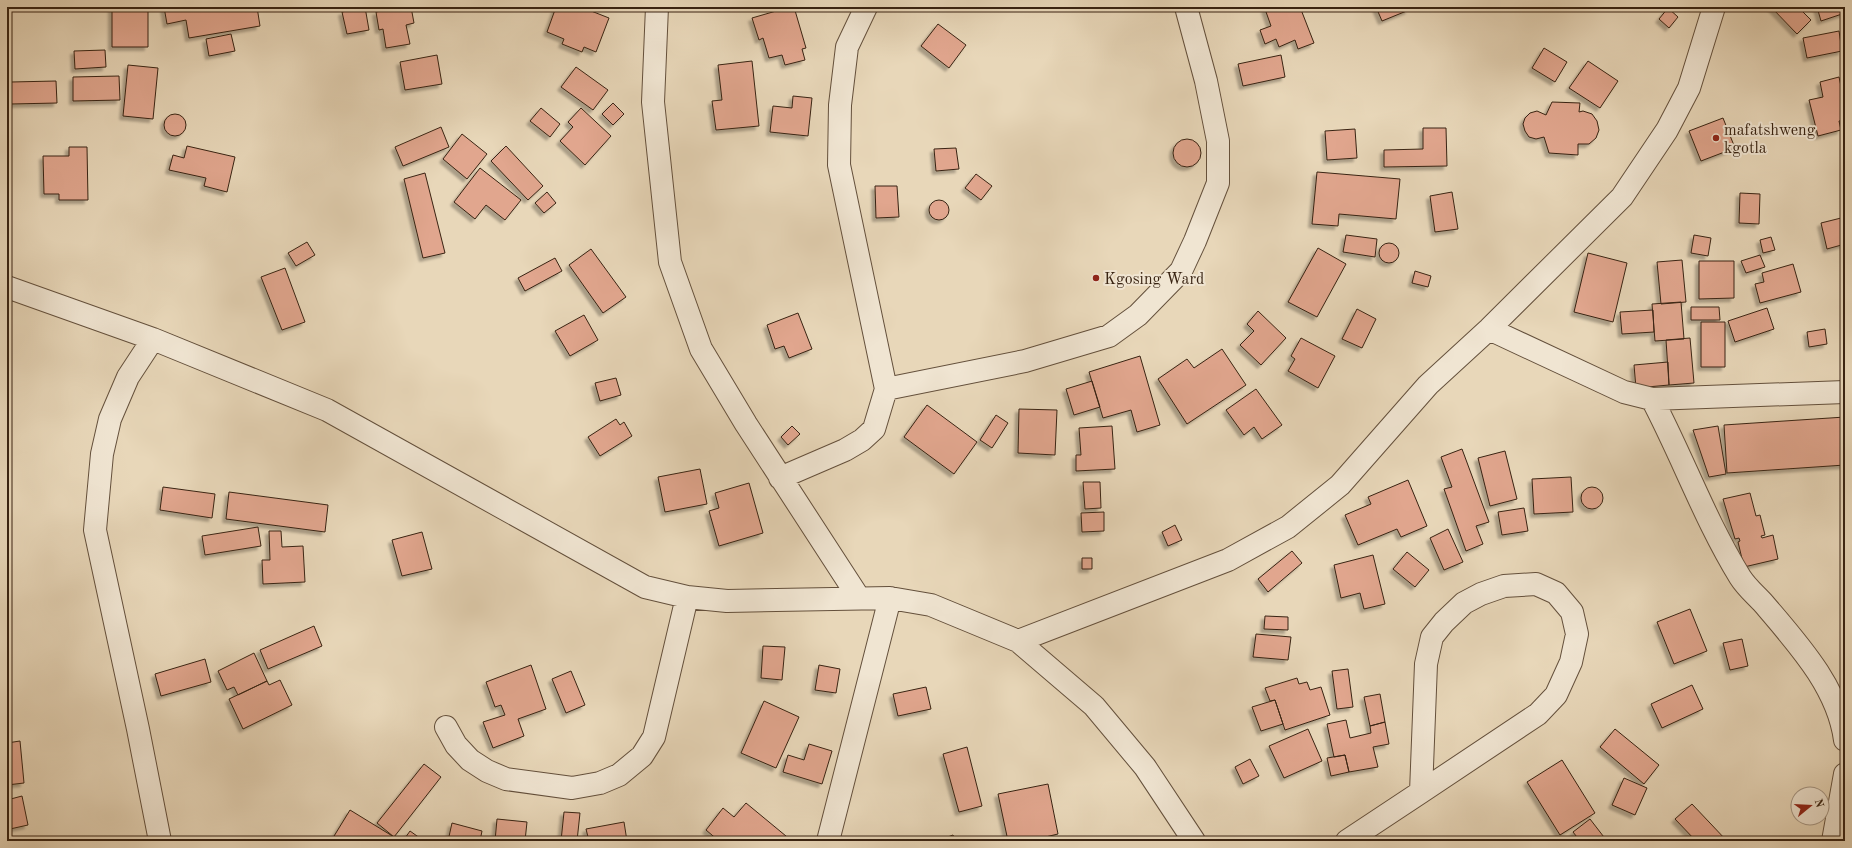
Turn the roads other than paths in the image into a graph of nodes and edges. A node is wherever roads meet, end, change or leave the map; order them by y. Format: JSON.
{"nodes":[{"id":1,"x":657,"y":7,"type":"edge"},
{"id":2,"x":866,"y":7,"type":"edge"},
{"id":3,"x":1186,"y":7,"type":"edge"},
{"id":4,"x":1714,"y":7,"type":"edge"},
{"id":5,"x":7,"y":287,"type":"edge"},
{"id":6,"x":1489,"y":329,"type":"junction"},
{"id":7,"x":153,"y":339,"type":"junction"},
{"id":8,"x":886,"y":388,"type":"junction"},
{"id":9,"x":1845,"y":392,"type":"edge"},
{"id":10,"x":1652,"y":399,"type":"junction"},
{"id":11,"x":780,"y":478,"type":"junction"},
{"id":12,"x":687,"y":597,"type":"junction"},
{"id":13,"x":859,"y":598,"type":"junction"},
{"id":14,"x":890,"y":598,"type":"junction"},
{"id":15,"x":1018,"y":641,"type":"junction"},
{"id":16,"x":446,"y":727,"type":"dead end"},
{"id":17,"x":1845,"y":740,"type":"edge"},
{"id":18,"x":1845,"y":774,"type":"edge"},
{"id":19,"x":1421,"y":792,"type":"junction"},
{"id":20,"x":160,"y":841,"type":"edge"},
{"id":21,"x":828,"y":841,"type":"edge"},
{"id":22,"x":1193,"y":841,"type":"edge"},
{"id":23,"x":1347,"y":841,"type":"edge"},
{"id":24,"x":1833,"y":841,"type":"edge"}],
"edges":[{"from":1,"to":11,"type":"street"},
{"from":2,"to":8,"type":"street"},
{"from":3,"to":8,"type":"street"},
{"from":4,"to":6,"type":"street"},
{"from":5,"to":7,"type":"street"},
{"from":6,"to":10,"type":"street"},
{"from":6,"to":15,"type":"street"},
{"from":7,"to":12,"type":"street"},
{"from":7,"to":20,"type":"street"},
{"from":8,"to":11,"type":"street"},
{"from":9,"to":10,"type":"street"},
{"from":10,"to":17,"type":"street"},
{"from":11,"to":13,"type":"street"},
{"from":12,"to":13,"type":"street"},
{"from":12,"to":16,"type":"street"},
{"from":13,"to":14,"type":"street"},
{"from":14,"to":15,"type":"street"},
{"from":14,"to":21,"type":"street"},
{"from":15,"to":22,"type":"street"},
{"from":18,"to":24,"type":"street"},
{"from":19,"to":19,"type":"street"},
{"from":19,"to":23,"type":"street"}]}
